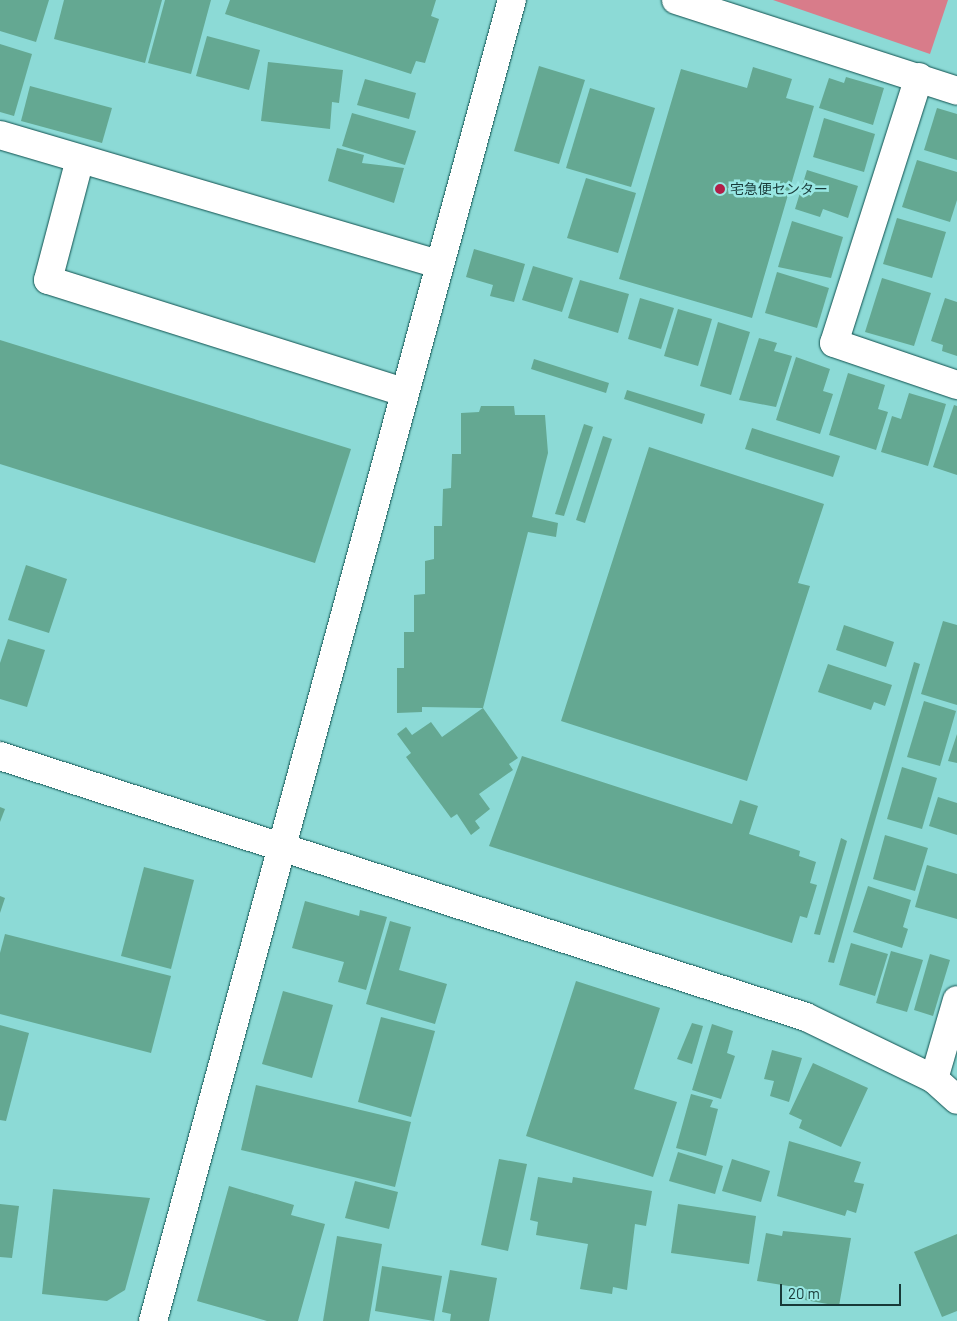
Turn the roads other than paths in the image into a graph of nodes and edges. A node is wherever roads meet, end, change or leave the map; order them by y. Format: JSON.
{"nodes":[{"id":1,"x":512,"y":0,"type":"edge"},
{"id":2,"x":676,"y":0,"type":"edge"},
{"id":3,"x":919,"y":77,"type":"junction"},
{"id":4,"x":957,"y":91,"type":"edge"},
{"id":5,"x":0,"y":135,"type":"edge"},
{"id":6,"x":80,"y":159,"type":"junction"},
{"id":7,"x":439,"y":264,"type":"junction"},
{"id":8,"x":957,"y":385,"type":"edge"},
{"id":9,"x":404,"y":392,"type":"junction"},
{"id":10,"x":0,"y":756,"type":"edge"},
{"id":11,"x":282,"y":846,"type":"junction"},
{"id":12,"x":957,"y":1000,"type":"edge"},
{"id":13,"x":934,"y":1079,"type":"junction"},
{"id":14,"x":957,"y":1100,"type":"edge"},
{"id":15,"x":153,"y":1321,"type":"edge"}],
"edges":[{"from":1,"to":7,"type":"street"},
{"from":2,"to":3,"type":"street"},
{"from":3,"to":4,"type":"street"},
{"from":3,"to":8,"type":"street"},
{"from":5,"to":6,"type":"street"},
{"from":6,"to":7,"type":"street"},
{"from":6,"to":9,"type":"street"},
{"from":7,"to":9,"type":"street"},
{"from":9,"to":11,"type":"street"},
{"from":10,"to":11,"type":"street"},
{"from":11,"to":13,"type":"street"},
{"from":11,"to":15,"type":"street"},
{"from":12,"to":13,"type":"street"},
{"from":13,"to":14,"type":"street"}]}
